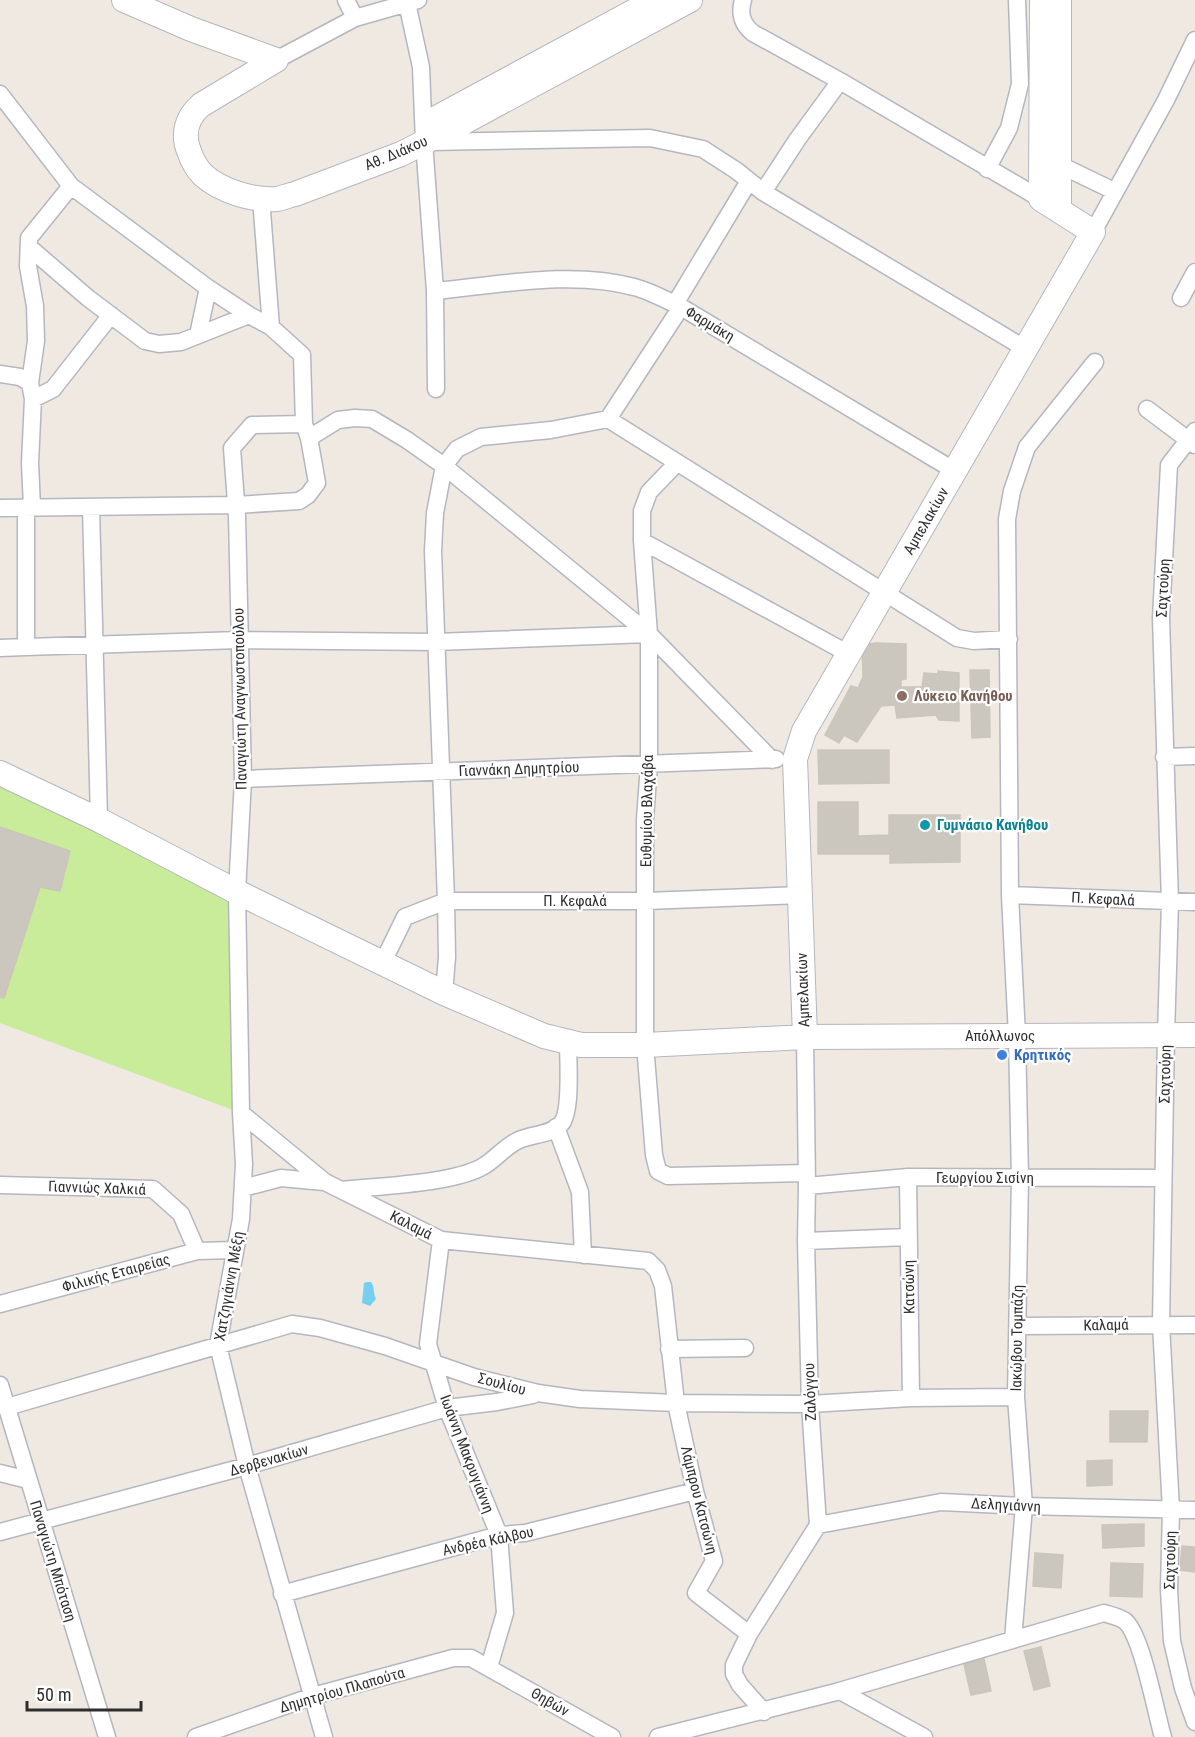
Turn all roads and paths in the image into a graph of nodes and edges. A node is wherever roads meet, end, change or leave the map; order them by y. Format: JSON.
{"nodes":[{"id":1,"x":124,"y":0,"type":"edge"},
{"id":2,"x":346,"y":0,"type":"edge"},
{"id":3,"x":655,"y":0,"type":"edge"},
{"id":4,"x":690,"y":0,"type":"edge"},
{"id":5,"x":742,"y":0,"type":"edge"},
{"id":6,"x":1017,"y":0,"type":"edge"},
{"id":7,"x":1042,"y":0,"type":"edge"},
{"id":8,"x":1059,"y":0,"type":"edge"},
{"id":9,"x":413,"y":2,"type":"edge"},
{"id":10,"x":355,"y":18,"type":"junction"},
{"id":11,"x":1195,"y":40,"type":"edge"},
{"id":12,"x":276,"y":60,"type":"junction"},
{"id":13,"x":840,"y":81,"type":"junction"},
{"id":14,"x":0,"y":94,"type":"edge"},
{"id":15,"x":424,"y":134,"type":"junction"},
{"id":16,"x":1058,"y":164,"type":"junction"},
{"id":17,"x":987,"y":169,"type":"junction"},
{"id":18,"x":749,"y":181,"type":"junction"},
{"id":19,"x":71,"y":186,"type":"junction"},
{"id":20,"x":1114,"y":191,"type":"junction"},
{"id":21,"x":763,"y":192,"type":"junction"},
{"id":22,"x":261,"y":198,"type":"junction"},
{"id":23,"x":1050,"y":205,"type":"junction"},
{"id":24,"x":1093,"y":232,"type":"junction"},
{"id":25,"x":28,"y":247,"type":"junction"},
{"id":26,"x":1195,"y":272,"type":"edge"},
{"id":27,"x":208,"y":288,"type":"junction"},
{"id":28,"x":435,"y":291,"type":"junction"},
{"id":29,"x":1180,"y":298,"type":"dead end"},
{"id":30,"x":678,"y":305,"type":"junction"},
{"id":31,"x":111,"y":315,"type":"junction"},
{"id":32,"x":249,"y":315,"type":"junction"},
{"id":33,"x":271,"y":327,"type":"junction"},
{"id":34,"x":198,"y":335,"type":"junction"},
{"id":35,"x":1026,"y":349,"type":"junction"},
{"id":36,"x":1095,"y":362,"type":"dead end"},
{"id":37,"x":0,"y":374,"type":"edge"},
{"id":38,"x":436,"y":389,"type":"dead end"},
{"id":39,"x":32,"y":391,"type":"junction"},
{"id":40,"x":1147,"y":409,"type":"dead end"},
{"id":41,"x":608,"y":419,"type":"junction"},
{"id":42,"x":306,"y":431,"type":"junction"},
{"id":43,"x":1193,"y":439,"type":"edge"},
{"id":44,"x":677,"y":463,"type":"junction"},
{"id":45,"x":444,"y":466,"type":"junction"},
{"id":46,"x":955,"y":471,"type":"junction"},
{"id":47,"x":236,"y":505,"type":"junction"},
{"id":48,"x":29,"y":507,"type":"junction"},
{"id":49,"x":91,"y":507,"type":"junction"},
{"id":50,"x":0,"y":508,"type":"edge"},
{"id":51,"x":642,"y":541,"type":"junction"},
{"id":52,"x":884,"y":594,"type":"junction"},
{"id":53,"x":649,"y":634,"type":"junction"},
{"id":54,"x":1009,"y":639,"type":"junction"},
{"id":55,"x":239,"y":640,"type":"junction"},
{"id":56,"x":436,"y":642,"type":"junction"},
{"id":57,"x":95,"y":645,"type":"junction"},
{"id":58,"x":26,"y":647,"type":"junction"},
{"id":59,"x":0,"y":648,"type":"edge"},
{"id":60,"x":849,"y":654,"type":"junction"},
{"id":61,"x":1195,"y":756,"type":"edge"},
{"id":62,"x":1164,"y":757,"type":"junction"},
{"id":63,"x":784,"y":759,"type":"junction"},
{"id":64,"x":648,"y":765,"type":"junction"},
{"id":65,"x":441,"y":772,"type":"junction"},
{"id":66,"x":1,"y":778,"type":"edge"},
{"id":67,"x":243,"y":779,"type":"junction"},
{"id":68,"x":99,"y":820,"type":"junction"},
{"id":69,"x":237,"y":892,"type":"junction"},
{"id":70,"x":801,"y":895,"type":"junction"},
{"id":71,"x":1010,"y":895,"type":"junction"},
{"id":72,"x":446,"y":901,"type":"junction"},
{"id":73,"x":646,"y":901,"type":"junction"},
{"id":74,"x":1170,"y":902,"type":"junction"},
{"id":75,"x":1195,"y":902,"type":"edge"},
{"id":76,"x":382,"y":964,"type":"junction"},
{"id":77,"x":444,"y":993,"type":"junction"},
{"id":78,"x":1166,"y":1035,"type":"junction"},
{"id":79,"x":1195,"y":1035,"type":"edge"},
{"id":80,"x":1017,"y":1036,"type":"junction"},
{"id":81,"x":805,"y":1037,"type":"junction"},
{"id":82,"x":568,"y":1042,"type":"junction"},
{"id":83,"x":645,"y":1045,"type":"junction"},
{"id":84,"x":241,"y":1113,"type":"junction"},
{"id":85,"x":556,"y":1127,"type":"junction"},
{"id":86,"x":658,"y":1172,"type":"joint"},
{"id":87,"x":908,"y":1177,"type":"junction"},
{"id":88,"x":1020,"y":1178,"type":"junction"},
{"id":89,"x":1163,"y":1178,"type":"junction"},
{"id":90,"x":807,"y":1180,"type":"junction"},
{"id":91,"x":325,"y":1182,"type":"junction"},
{"id":92,"x":0,"y":1185,"type":"edge"},
{"id":93,"x":243,"y":1188,"type":"junction"},
{"id":94,"x":342,"y":1190,"type":"junction"},
{"id":95,"x":908,"y":1237,"type":"junction"},
{"id":96,"x":441,"y":1240,"type":"junction"},
{"id":97,"x":806,"y":1241,"type":"junction"},
{"id":98,"x":234,"y":1250,"type":"junction"},
{"id":99,"x":197,"y":1251,"type":"junction"},
{"id":100,"x":583,"y":1255,"type":"junction"},
{"id":101,"x":648,"y":1261,"type":"joint"},
{"id":102,"x":0,"y":1304,"type":"edge"},
{"id":103,"x":1161,"y":1324,"type":"junction"},
{"id":104,"x":1195,"y":1325,"type":"edge"},
{"id":105,"x":1017,"y":1326,"type":"junction"},
{"id":106,"x":218,"y":1345,"type":"junction"},
{"id":107,"x":745,"y":1348,"type":"dead end"},
{"id":108,"x":669,"y":1349,"type":"junction"},
{"id":109,"x":434,"y":1364,"type":"junction"},
{"id":110,"x":0,"y":1385,"type":"edge"},
{"id":111,"x":538,"y":1394,"type":"junction"},
{"id":112,"x":1016,"y":1397,"type":"junction"},
{"id":113,"x":911,"y":1398,"type":"junction"},
{"id":114,"x":676,"y":1403,"type":"junction"},
{"id":115,"x":810,"y":1404,"type":"junction"},
{"id":116,"x":7,"y":1407,"type":"junction"},
{"id":117,"x":447,"y":1408,"type":"junction"},
{"id":118,"x":247,"y":1466,"type":"junction"},
{"id":119,"x":0,"y":1473,"type":"edge"},
{"id":120,"x":28,"y":1480,"type":"junction"},
{"id":121,"x":695,"y":1491,"type":"junction"},
{"id":122,"x":1024,"y":1506,"type":"junction"},
{"id":123,"x":1171,"y":1510,"type":"junction"},
{"id":124,"x":1195,"y":1510,"type":"edge"},
{"id":125,"x":41,"y":1521,"type":"junction"},
{"id":126,"x":818,"y":1525,"type":"junction"},
{"id":127,"x":0,"y":1532,"type":"edge"},
{"id":128,"x":499,"y":1535,"type":"junction"},
{"id":129,"x":282,"y":1594,"type":"junction"},
{"id":130,"x":750,"y":1634,"type":"junction"},
{"id":131,"x":1012,"y":1640,"type":"junction"},
{"id":132,"x":489,"y":1667,"type":"junction"},
{"id":133,"x":838,"y":1692,"type":"junction"},
{"id":134,"x":313,"y":1696,"type":"junction"},
{"id":135,"x":764,"y":1712,"type":"junction"},
{"id":136,"x":1195,"y":1722,"type":"edge"},
{"id":137,"x":107,"y":1737,"type":"edge"},
{"id":138,"x":196,"y":1737,"type":"edge"},
{"id":139,"x":324,"y":1737,"type":"edge"},
{"id":140,"x":612,"y":1737,"type":"edge"},
{"id":141,"x":658,"y":1737,"type":"edge"},
{"id":142,"x":924,"y":1737,"type":"edge"},
{"id":143,"x":1162,"y":1737,"type":"edge"}],
"edges":[{"from":1,"to":12,"type":"street"},
{"from":2,"to":10,"type":"street"},
{"from":3,"to":15,"type":"street","name":"Αθ. Διάκου"},
{"from":4,"to":15,"type":"street","name":"Αθ. Διάκου"},
{"from":5,"to":13,"type":"street"},
{"from":6,"to":17,"type":"street"},
{"from":7,"to":23,"type":"street"},
{"from":8,"to":16,"type":"street"},
{"from":9,"to":10,"type":"street"},
{"from":9,"to":15,"type":"street"},
{"from":10,"to":12,"type":"street"},
{"from":11,"to":20,"type":"street","name":"Αμπελακίων"},
{"from":12,"to":22,"type":"street","name":"Αθ. Διάκου"},
{"from":13,"to":17,"type":"street"},
{"from":13,"to":21,"type":"street"},
{"from":14,"to":19,"type":"street"},
{"from":15,"to":18,"type":"street"},
{"from":15,"to":22,"type":"street","name":"Αθ. Διάκου"},
{"from":15,"to":28,"type":"street"},
{"from":16,"to":20,"type":"street"},
{"from":16,"to":23,"type":"street"},
{"from":17,"to":23,"type":"street"},
{"from":18,"to":21,"type":"street"},
{"from":18,"to":30,"type":"street"},
{"from":19,"to":25,"type":"street"},
{"from":19,"to":27,"type":"street"},
{"from":20,"to":24,"type":"street","name":"Αμπελακίων"},
{"from":21,"to":35,"type":"street"},
{"from":22,"to":33,"type":"street"},
{"from":23,"to":24,"type":"street"},
{"from":24,"to":35,"type":"street","name":"Αμπελακίων"},
{"from":25,"to":31,"type":"street"},
{"from":25,"to":39,"type":"street"},
{"from":26,"to":29,"type":"street"},
{"from":27,"to":32,"type":"street"},
{"from":27,"to":34,"type":"street"},
{"from":28,"to":30,"type":"street","name":"Φαρμάκη"},
{"from":28,"to":38,"type":"street"},
{"from":30,"to":41,"type":"street"},
{"from":30,"to":46,"type":"street","name":"Φαρμάκη"},
{"from":31,"to":34,"type":"street"},
{"from":31,"to":39,"type":"street"},
{"from":32,"to":33,"type":"street"},
{"from":32,"to":34,"type":"street"},
{"from":33,"to":42,"type":"street"},
{"from":35,"to":46,"type":"street","name":"Αμπελακίων"},
{"from":36,"to":54,"type":"street","name":"Ιακώβου Τομπάζη"},
{"from":37,"to":39,"type":"street"},
{"from":39,"to":48,"type":"street"},
{"from":40,"to":43,"type":"street"},
{"from":41,"to":44,"type":"street"},
{"from":41,"to":45,"type":"street"},
{"from":42,"to":45,"type":"street"},
{"from":42,"to":47,"type":"street"},
{"from":42,"to":47,"type":"street"},
{"from":43,"to":62,"type":"street","name":"Σαχτούρη"},
{"from":44,"to":51,"type":"street","name":"Ευθυμίου Βλαχάβα"},
{"from":44,"to":52,"type":"street"},
{"from":45,"to":53,"type":"street"},
{"from":45,"to":56,"type":"street"},
{"from":46,"to":52,"type":"street","name":"Αμπελακίων"},
{"from":47,"to":49,"type":"street"},
{"from":47,"to":55,"type":"street","name":"Παναγιώτη Αναγνωστοπούλου"},
{"from":48,"to":49,"type":"street"},
{"from":48,"to":50,"type":"street"},
{"from":48,"to":58,"type":"street"},
{"from":49,"to":57,"type":"street"},
{"from":51,"to":53,"type":"street","name":"Ευθυμίου Βλαχάβα"},
{"from":51,"to":60,"type":"street"},
{"from":52,"to":54,"type":"street"},
{"from":52,"to":60,"type":"street","name":"Αμπελακίων"},
{"from":53,"to":56,"type":"street"},
{"from":53,"to":63,"type":"street"},
{"from":53,"to":64,"type":"street","name":"Ευθυμίου Βλαχάβα"},
{"from":54,"to":71,"type":"street","name":"Ιακώβου Τομπάζη"},
{"from":55,"to":56,"type":"street"},
{"from":55,"to":57,"type":"street"},
{"from":55,"to":67,"type":"street","name":"Παναγιώτη Αναγνωστοπούλου"},
{"from":56,"to":65,"type":"street"},
{"from":57,"to":58,"type":"street"},
{"from":57,"to":68,"type":"street"},
{"from":58,"to":59,"type":"street"},
{"from":60,"to":63,"type":"street","name":"Αμπελακίων"},
{"from":61,"to":62,"type":"street"},
{"from":62,"to":74,"type":"street","name":"Σαχτούρη"},
{"from":63,"to":64,"type":"street","name":"Γιαννάκη Δημητρίου"},
{"from":63,"to":70,"type":"street","name":"Αμπελακίων"},
{"from":64,"to":65,"type":"street","name":"Γιαννάκη Δημητρίου"},
{"from":64,"to":73,"type":"street","name":"Ευθυμίου Βλαχάβα"},
{"from":65,"to":67,"type":"street","name":"Γιαννάκη Δημητρίου"},
{"from":65,"to":72,"type":"street"},
{"from":66,"to":68,"type":"street","name":"Απόλλωνος"},
{"from":67,"to":69,"type":"street","name":"Παναγιώτη Αναγνωστοπούλου"},
{"from":68,"to":69,"type":"street","name":"Απόλλωνος"},
{"from":69,"to":76,"type":"street","name":"Απόλλωνος"},
{"from":69,"to":84,"type":"street","name":"Χατζηγιάννη Μέξη"},
{"from":70,"to":73,"type":"street","name":"Π. Κεφαλά"},
{"from":70,"to":81,"type":"street","name":"Αμπελακίων"},
{"from":71,"to":74,"type":"street","name":"Π. Κεφαλά"},
{"from":71,"to":80,"type":"street","name":"Ιακώβου Τομπάζη"},
{"from":72,"to":73,"type":"street","name":"Π. Κεφαλά"},
{"from":72,"to":76,"type":"street","name":"Π. Κεφαλά"},
{"from":72,"to":77,"type":"street"},
{"from":73,"to":83,"type":"street","name":"Ευθυμίου Βλαχάβα"},
{"from":74,"to":75,"type":"street","name":"Π. Κεφαλά"},
{"from":74,"to":78,"type":"street","name":"Σαχτούρη"},
{"from":76,"to":77,"type":"street","name":"Απόλλωνος"},
{"from":77,"to":82,"type":"street","name":"Απόλλωνος"},
{"from":78,"to":79,"type":"street","name":"Απόλλωνος"},
{"from":78,"to":80,"type":"street","name":"Απόλλωνος"},
{"from":78,"to":89,"type":"street","name":"Σαχτούρη"},
{"from":80,"to":81,"type":"street","name":"Απόλλωνος"},
{"from":80,"to":88,"type":"street","name":"Ιακώβου Τομπάζη"},
{"from":81,"to":83,"type":"street","name":"Απόλλωνος"},
{"from":81,"to":90,"type":"street","name":"Ζαλόγγου"},
{"from":82,"to":83,"type":"street","name":"Απόλλωνος"},
{"from":82,"to":85,"type":"street"},
{"from":83,"to":86,"type":"street","name":"Ευθυμίου Βλαχάβα"},
{"from":84,"to":91,"type":"street","name":"Καλαμά"},
{"from":84,"to":93,"type":"street","name":"Χατζηγιάννη Μέξη"},
{"from":85,"to":94,"type":"street"},
{"from":85,"to":100,"type":"street"},
{"from":86,"to":90,"type":"street","name":"Γεωργίου Σισίνη"},
{"from":87,"to":88,"type":"street","name":"Γεωργίου Σισίνη"},
{"from":87,"to":90,"type":"street","name":"Γεωργίου Σισίνη"},
{"from":87,"to":95,"type":"street","name":"Κατσώνη"},
{"from":88,"to":89,"type":"street","name":"Γεωργίου Σισίνη"},
{"from":88,"to":105,"type":"street","name":"Ιακώβου Τομπάζη"},
{"from":89,"to":103,"type":"street","name":"Σαχτούρη"},
{"from":90,"to":97,"type":"street","name":"Ζαλόγγου"},
{"from":91,"to":93,"type":"street"},
{"from":91,"to":94,"type":"street","name":"Καλαμά"},
{"from":92,"to":99,"type":"street","name":"Γιαννιώς Χαλκιά"},
{"from":93,"to":98,"type":"street","name":"Χατζηγιάννη Μέξη"},
{"from":94,"to":96,"type":"street","name":"Καλαμά"},
{"from":95,"to":97,"type":"street"},
{"from":95,"to":113,"type":"street","name":"Κατσώνη"},
{"from":96,"to":100,"type":"street","name":"Καλαμά"},
{"from":96,"to":109,"type":"street","name":"Ιωάννη Μακρυγιάννη"},
{"from":97,"to":115,"type":"street","name":"Ζαλόγγου"},
{"from":98,"to":99,"type":"street","name":"Φιλικής Εταιρείας"},
{"from":98,"to":106,"type":"street","name":"Χατζηγιάννη Μέξη"},
{"from":99,"to":102,"type":"street","name":"Φιλικής Εταιρείας"},
{"from":100,"to":101,"type":"street","name":"Καλαμά"},
{"from":101,"to":108,"type":"street","name":"Λάμπρου Κατσώνη"},
{"from":103,"to":104,"type":"street","name":"Καλαμά"},
{"from":103,"to":105,"type":"street","name":"Καλαμά"},
{"from":103,"to":123,"type":"street","name":"Σαχτούρη"},
{"from":105,"to":112,"type":"street","name":"Ιακώβου Τομπάζη"},
{"from":106,"to":109,"type":"street","name":"Σουλίου"},
{"from":106,"to":116,"type":"street","name":"Σουλίου"},
{"from":106,"to":118,"type":"street","name":"Χατζηγιάννη Μέξη"},
{"from":107,"to":108,"type":"street"},
{"from":108,"to":114,"type":"street","name":"Λάμπρου Κατσώνη"},
{"from":109,"to":111,"type":"street","name":"Σουλίου"},
{"from":109,"to":117,"type":"street","name":"Ιωάννη Μακρυγιάννη"},
{"from":110,"to":116,"type":"street","name":"Παναγιώτη Μπόταση"},
{"from":111,"to":114,"type":"street","name":"Σουλίου"},
{"from":111,"to":117,"type":"street","name":"Δερβενακίων"},
{"from":112,"to":113,"type":"street","name":"Σουλίου"},
{"from":112,"to":122,"type":"street","name":"Ιακώβου Τομπάζη"},
{"from":113,"to":115,"type":"street","name":"Σουλίου"},
{"from":114,"to":115,"type":"street","name":"Σουλίου"},
{"from":114,"to":121,"type":"street","name":"Λάμπρου Κατσώνη"},
{"from":115,"to":126,"type":"street","name":"Ζαλόγγου"},
{"from":116,"to":120,"type":"street","name":"Παναγιώτη Μπόταση"},
{"from":117,"to":118,"type":"street","name":"Δερβενακίων"},
{"from":117,"to":128,"type":"street","name":"Ιωάννη Μακρυγιάννη"},
{"from":118,"to":125,"type":"street","name":"Δερβενακίων"},
{"from":118,"to":129,"type":"street","name":"Χατζηγιάννη Μέξη"},
{"from":119,"to":120,"type":"street"},
{"from":120,"to":125,"type":"street","name":"Παναγιώτη Μπόταση"},
{"from":121,"to":128,"type":"street","name":"Ανδρέα Κάλβου"},
{"from":121,"to":130,"type":"street","name":"Λάμπρου Κατσώνη"},
{"from":122,"to":123,"type":"street","name":"Δεληγιάννη"},
{"from":122,"to":126,"type":"street","name":"Δεληγιάννη"},
{"from":122,"to":131,"type":"street","name":"Ιακώβου Τομπάζη"},
{"from":123,"to":124,"type":"street","name":"Δεληγιάννη"},
{"from":123,"to":136,"type":"street","name":"Σαχτούρη"},
{"from":125,"to":127,"type":"street","name":"Δερβενακίων"},
{"from":125,"to":137,"type":"street","name":"Παναγιώτη Μπόταση"},
{"from":126,"to":130,"type":"street"},
{"from":128,"to":129,"type":"street","name":"Ανδρέα Κάλβου"},
{"from":128,"to":132,"type":"street","name":"Ιωάννη Μακρυγιάννη"},
{"from":129,"to":134,"type":"street","name":"Χατζηγιάννη Μέξη"},
{"from":130,"to":135,"type":"street"},
{"from":131,"to":133,"type":"street"},
{"from":131,"to":143,"type":"street"},
{"from":132,"to":134,"type":"street","name":"Δημητρίου Πλαπούτα"},
{"from":132,"to":140,"type":"street","name":"Θηβών"},
{"from":133,"to":135,"type":"street"},
{"from":133,"to":142,"type":"street"},
{"from":134,"to":138,"type":"street","name":"Δημητρίου Πλαπούτα"},
{"from":134,"to":139,"type":"street","name":"Χατζηγιάννη Μέξη"},
{"from":135,"to":141,"type":"street"}]}
